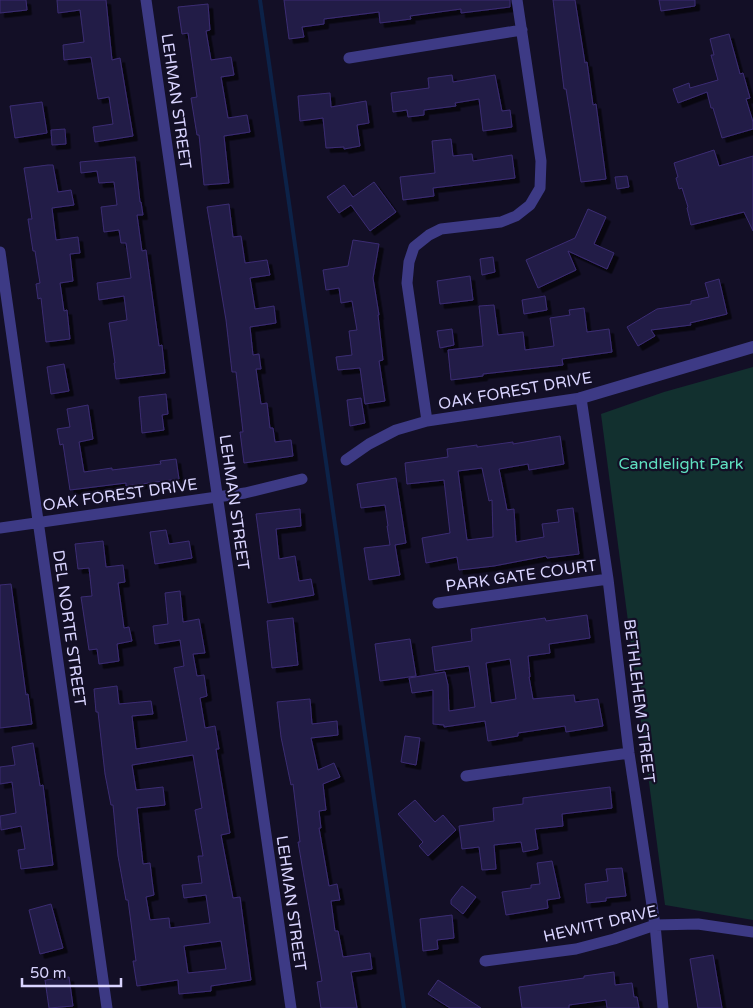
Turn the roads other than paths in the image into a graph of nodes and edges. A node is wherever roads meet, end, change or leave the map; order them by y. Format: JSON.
{"nodes":[{"id":1,"x":146,"y":0,"type":"edge"},
{"id":2,"x":517,"y":0,"type":"edge"},
{"id":3,"x":522,"y":30,"type":"junction"},
{"id":4,"x":349,"y":58,"type":"dead end"},
{"id":5,"x":0,"y":252,"type":"edge"},
{"id":6,"x":753,"y":348,"type":"edge"},
{"id":7,"x":581,"y":398,"type":"junction"},
{"id":8,"x":427,"y":421,"type":"junction"},
{"id":9,"x":346,"y":460,"type":"dead end"},
{"id":10,"x":302,"y":479,"type":"dead end"},
{"id":11,"x":218,"y":497,"type":"junction"},
{"id":12,"x":39,"y":522,"type":"junction"},
{"id":13,"x":0,"y":528,"type":"edge"},
{"id":14,"x":608,"y":579,"type":"junction"},
{"id":15,"x":438,"y":603,"type":"dead end"},
{"id":16,"x":629,"y":753,"type":"junction"},
{"id":17,"x":466,"y":776,"type":"dead end"},
{"id":18,"x":655,"y":925,"type":"junction"},
{"id":19,"x":753,"y":932,"type":"edge"},
{"id":20,"x":484,"y":961,"type":"dead end"},
{"id":21,"x":107,"y":1008,"type":"edge"},
{"id":22,"x":290,"y":1008,"type":"edge"},
{"id":23,"x":663,"y":1008,"type":"edge"}],
"edges":[{"from":1,"to":11,"type":"street","name":"LEHMAN STREET"},
{"from":2,"to":3,"type":"street"},
{"from":3,"to":4,"type":"street"},
{"from":3,"to":8,"type":"street"},
{"from":5,"to":12,"type":"street","name":"DEL NORTE STREET"},
{"from":6,"to":7,"type":"street","name":"OAK FOREST DRIVE"},
{"from":7,"to":8,"type":"street","name":"OAK FOREST DRIVE"},
{"from":7,"to":14,"type":"street","name":"BETHLEHEM STREET"},
{"from":8,"to":9,"type":"street","name":"OAK FOREST DRIVE"},
{"from":10,"to":11,"type":"street","name":"OAK FOREST DRIVE"},
{"from":11,"to":12,"type":"street","name":"OAK FOREST DRIVE"},
{"from":11,"to":22,"type":"street","name":"LEHMAN STREET"},
{"from":12,"to":13,"type":"street","name":"OAK FOREST DRIVE"},
{"from":12,"to":21,"type":"street","name":"DEL NORTE STREET"},
{"from":14,"to":15,"type":"street","name":"PARK GATE COURT"},
{"from":14,"to":16,"type":"street","name":"BETHLEHEM STREET"},
{"from":16,"to":17,"type":"street"},
{"from":16,"to":18,"type":"street","name":"BETHLEHEM STREET"},
{"from":18,"to":19,"type":"street","name":"HEWITT DRIVE"},
{"from":18,"to":20,"type":"street","name":"HEWITT DRIVE"},
{"from":18,"to":23,"type":"street","name":"BETHLEHEM STREET"}]}
